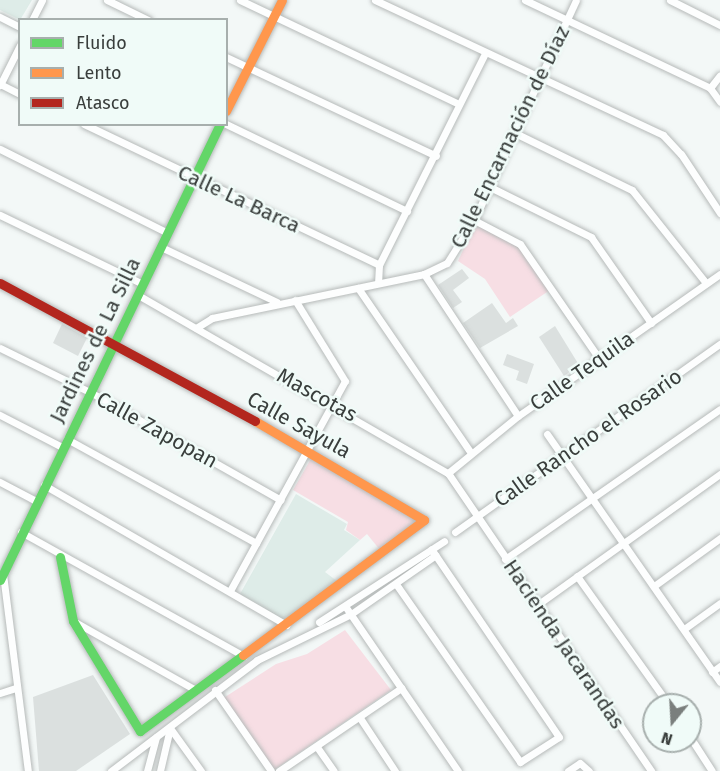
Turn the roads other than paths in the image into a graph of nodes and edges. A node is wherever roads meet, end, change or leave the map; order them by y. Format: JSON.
{"nodes":[{"id":1,"x":42,"y":0,"type":"edge"},
{"id":2,"x":106,"y":0,"type":"edge"},
{"id":3,"x":240,"y":0,"type":"edge"},
{"id":4,"x":282,"y":0,"type":"edge"},
{"id":5,"x":375,"y":0,"type":"edge"},
{"id":6,"x":525,"y":0,"type":"edge"},
{"id":7,"x":576,"y":0,"type":"edge"},
{"id":8,"x":670,"y":0,"type":"edge"},
{"id":9,"x":274,"y":16,"type":"junction"},
{"id":10,"x":0,"y":17,"type":"edge"},
{"id":11,"x":33,"y":18,"type":"edge"},
{"id":12,"x":144,"y":18,"type":"edge"},
{"id":13,"x":566,"y":20,"type":"junction"},
{"id":14,"x":18,"y":26,"type":"edge"},
{"id":15,"x":720,"y":26,"type":"edge"},
{"id":16,"x":18,"y":49,"type":"edge"},
{"id":17,"x":484,"y":55,"type":"junction"},
{"id":18,"x":228,"y":58,"type":"edge"},
{"id":19,"x":247,"y":66,"type":"junction"},
{"id":20,"x":720,"y":75,"type":"edge"},
{"id":21,"x":538,"y":78,"type":"junction"},
{"id":22,"x":0,"y":85,"type":"edge"},
{"id":23,"x":710,"y":88,"type":"junction"},
{"id":24,"x":18,"y":93,"type":"edge"},
{"id":25,"x":720,"y":102,"type":"edge"},
{"id":26,"x":459,"y":104,"type":"junction"},
{"id":27,"x":228,"y":107,"type":"edge"},
{"id":28,"x":228,"y":125,"type":"edge"},
{"id":29,"x":88,"y":126,"type":"edge"},
{"id":30,"x":219,"y":126,"type":"edge"},
{"id":31,"x":515,"y":133,"type":"junction"},
{"id":32,"x":0,"y":149,"type":"edge"},
{"id":33,"x":436,"y":156,"type":"junction"},
{"id":34,"x":195,"y":178,"type":"junction"},
{"id":35,"x":490,"y":186,"type":"junction"},
{"id":36,"x":407,"y":211,"type":"junction"},
{"id":37,"x":720,"y":213,"type":"edge"},
{"id":38,"x":0,"y":215,"type":"edge"},
{"id":39,"x":474,"y":220,"type":"junction"},
{"id":40,"x":168,"y":232,"type":"junction"},
{"id":41,"x":161,"y":247,"type":"junction"},
{"id":42,"x":379,"y":265,"type":"junction"},
{"id":43,"x":424,"y":274,"type":"junction"},
{"id":44,"x":720,"y":274,"type":"edge"},
{"id":45,"x":0,"y":283,"type":"edge"},
{"id":46,"x":378,"y":283,"type":"junction"},
{"id":47,"x":706,"y":283,"type":"junction"},
{"id":48,"x":143,"y":284,"type":"junction"},
{"id":49,"x":358,"y":288,"type":"junction"},
{"id":50,"x":138,"y":295,"type":"junction"},
{"id":51,"x":295,"y":300,"type":"junction"},
{"id":52,"x":277,"y":302,"type":"junction"},
{"id":53,"x":651,"y":323,"type":"junction"},
{"id":54,"x":195,"y":328,"type":"junction"},
{"id":55,"x":115,"y":344,"type":"junction"},
{"id":56,"x":720,"y":344,"type":"edge"},
{"id":57,"x":0,"y":348,"type":"edge"},
{"id":58,"x":600,"y":360,"type":"junction"},
{"id":59,"x":90,"y":392,"type":"junction"},
{"id":60,"x":333,"y":403,"type":"junction"},
{"id":61,"x":720,"y":408,"type":"edge"},
{"id":62,"x":0,"y":415,"type":"edge"},
{"id":63,"x":518,"y":416,"type":"junction"},
{"id":64,"x":547,"y":434,"type":"dead end"},
{"id":65,"x":64,"y":443,"type":"junction"},
{"id":66,"x":308,"y":450,"type":"junction"},
{"id":67,"x":471,"y":453,"type":"junction"},
{"id":68,"x":561,"y":458,"type":"junction"},
{"id":69,"x":448,"y":473,"type":"junction"},
{"id":70,"x":720,"y":474,"type":"edge"},
{"id":71,"x":0,"y":482,"type":"edge"},
{"id":72,"x":44,"y":485,"type":"junction"},
{"id":73,"x":589,"y":499,"type":"junction"},
{"id":74,"x":281,"y":500,"type":"junction"},
{"id":75,"x":36,"y":501,"type":"junction"},
{"id":76,"x":478,"y":516,"type":"junction"},
{"id":77,"x":21,"y":532,"type":"junction"},
{"id":78,"x":455,"y":532,"type":"dead end"},
{"id":79,"x":720,"y":538,"type":"edge"},
{"id":80,"x":444,"y":541,"type":"dead end"},
{"id":81,"x":256,"y":543,"type":"junction"},
{"id":82,"x":621,"y":544,"type":"junction"},
{"id":83,"x":434,"y":552,"type":"junction"},
{"id":84,"x":60,"y":557,"type":"junction"},
{"id":85,"x":505,"y":559,"type":"junction"},
{"id":86,"x":1,"y":576,"type":"edge"},
{"id":87,"x":577,"y":576,"type":"junction"},
{"id":88,"x":396,"y":584,"type":"junction"},
{"id":89,"x":654,"y":586,"type":"junction"},
{"id":90,"x":231,"y":589,"type":"junction"},
{"id":91,"x":720,"y":603,"type":"edge"},
{"id":92,"x":345,"y":606,"type":"junction"},
{"id":93,"x":537,"y":606,"type":"junction"},
{"id":94,"x":351,"y":614,"type":"junction"},
{"id":95,"x":73,"y":621,"type":"junction"},
{"id":96,"x":319,"y":622,"type":"dead end"},
{"id":97,"x":286,"y":625,"type":"junction"},
{"id":98,"x":684,"y":629,"type":"junction"},
{"id":99,"x":244,"y":656,"type":"junction"},
{"id":100,"x":720,"y":666,"type":"edge"},
{"id":101,"x":712,"y":672,"type":"junction"},
{"id":102,"x":720,"y":682,"type":"edge"},
{"id":103,"x":15,"y":688,"type":"junction"},
{"id":104,"x":401,"y":688,"type":"junction"},
{"id":105,"x":194,"y":689,"type":"junction"},
{"id":106,"x":215,"y":690,"type":"junction"},
{"id":107,"x":0,"y":693,"type":"edge"},
{"id":108,"x":660,"y":693,"type":"edge"},
{"id":109,"x":360,"y":718,"type":"junction"},
{"id":110,"x":170,"y":728,"type":"junction"},
{"id":111,"x":156,"y":737,"type":"junction"},
{"id":112,"x":317,"y":747,"type":"junction"},
{"id":113,"x":700,"y":753,"type":"edge"},
{"id":114,"x":28,"y":771,"type":"edge"},
{"id":115,"x":111,"y":771,"type":"edge"},
{"id":116,"x":147,"y":771,"type":"edge"},
{"id":117,"x":160,"y":771,"type":"edge"},
{"id":118,"x":201,"y":771,"type":"edge"},
{"id":119,"x":271,"y":771,"type":"edge"},
{"id":120,"x":279,"y":771,"type":"edge"},
{"id":121,"x":334,"y":771,"type":"edge"},
{"id":122,"x":395,"y":771,"type":"edge"},
{"id":123,"x":458,"y":771,"type":"edge"},
{"id":124,"x":568,"y":771,"type":"edge"},
{"id":125,"x":589,"y":771,"type":"edge"},
{"id":126,"x":651,"y":771,"type":"edge"},
{"id":127,"x":712,"y":771,"type":"edge"}],
"edges":[{"from":1,"to":11,"type":"street"},
{"from":2,"to":12,"type":"street"},
{"from":3,"to":9,"type":"street"},
{"from":4,"to":9,"type":"street"},
{"from":5,"to":17,"type":"street"},
{"from":6,"to":13,"type":"street"},
{"from":7,"to":13,"type":"street","name":"Calle Encarnación de Díaz"},
{"from":8,"to":15,"type":"street"},
{"from":9,"to":19,"type":"street"},
{"from":9,"to":26,"type":"street"},
{"from":10,"to":14,"type":"street"},
{"from":13,"to":21,"type":"street","name":"Calle Encarnación de Díaz"},
{"from":13,"to":23,"type":"street"},
{"from":16,"to":22,"type":"street"},
{"from":17,"to":21,"type":"street"},
{"from":17,"to":26,"type":"street"},
{"from":18,"to":19,"type":"street"},
{"from":19,"to":27,"type":"street"},
{"from":19,"to":33,"type":"street"},
{"from":20,"to":23,"type":"street"},
{"from":21,"to":31,"type":"street","name":"Calle Encarnación de Díaz"},
{"from":21,"to":37,"type":"street"},
{"from":22,"to":24,"type":"street"},
{"from":23,"to":25,"type":"street"},
{"from":26,"to":33,"type":"street"},
{"from":28,"to":36,"type":"street"},
{"from":29,"to":34,"type":"street","name":"Calle La Barca"},
{"from":30,"to":34,"type":"street","name":"Jardines de La Silla"},
{"from":31,"to":35,"type":"street","name":"Calle Encarnación de Díaz"},
{"from":31,"to":47,"type":"street"},
{"from":32,"to":40,"type":"street"},
{"from":33,"to":36,"type":"street"},
{"from":34,"to":40,"type":"street","name":"Jardines de La Silla"},
{"from":34,"to":42,"type":"street","name":"Calle La Barca"},
{"from":35,"to":39,"type":"street","name":"Calle Encarnación de Díaz"},
{"from":35,"to":53,"type":"street"},
{"from":36,"to":42,"type":"street"},
{"from":38,"to":48,"type":"street"},
{"from":39,"to":43,"type":"street","name":"Calle Encarnación de Díaz"},
{"from":39,"to":58,"type":"street"},
{"from":40,"to":41,"type":"street","name":"Jardines de La Silla"},
{"from":41,"to":48,"type":"street","name":"Jardines de La Silla"},
{"from":41,"to":52,"type":"street"},
{"from":42,"to":46,"type":"street"},
{"from":43,"to":46,"type":"street","name":"Calle Encarnación de Díaz"},
{"from":43,"to":63,"type":"street"},
{"from":44,"to":47,"type":"street","name":"Calle Tequila"},
{"from":45,"to":55,"type":"street","name":"Calle Sayula"},
{"from":46,"to":49,"type":"street","name":"Calle Encarnación de Díaz"},
{"from":47,"to":53,"type":"street","name":"Calle Tequila"},
{"from":48,"to":50,"type":"street","name":"Jardines de La Silla"},
{"from":49,"to":51,"type":"street","name":"Calle Encarnación de Díaz"},
{"from":49,"to":67,"type":"street"},
{"from":50,"to":54,"type":"street","name":"Mascotas"},
{"from":50,"to":55,"type":"street","name":"Jardines de La Silla"},
{"from":51,"to":52,"type":"street","name":"Calle Encarnación de Díaz"},
{"from":51,"to":60,"type":"street"},
{"from":52,"to":54,"type":"street","name":"Calle Encarnación de Díaz"},
{"from":53,"to":58,"type":"street","name":"Calle Tequila"},
{"from":54,"to":60,"type":"street","name":"Mascotas"},
{"from":55,"to":59,"type":"street","name":"Jardines de La Silla"},
{"from":55,"to":66,"type":"street","name":"Calle Sayula"},
{"from":56,"to":68,"type":"street","name":"Calle Rancho el Rosario"},
{"from":57,"to":59,"type":"street","name":"Calle Zapopan"},
{"from":58,"to":63,"type":"street","name":"Calle Tequila"},
{"from":59,"to":65,"type":"street","name":"Jardines de La Silla"},
{"from":59,"to":74,"type":"street","name":"Calle Zapopan"},
{"from":60,"to":66,"type":"street"},
{"from":60,"to":69,"type":"street","name":"Mascotas"},
{"from":61,"to":73,"type":"street"},
{"from":62,"to":65,"type":"street"},
{"from":63,"to":67,"type":"street","name":"Calle Tequila"},
{"from":64,"to":68,"type":"street"},
{"from":65,"to":72,"type":"street","name":"Jardines de La Silla"},
{"from":65,"to":81,"type":"street"},
{"from":66,"to":74,"type":"street"},
{"from":66,"to":97,"type":"street","name":"Calle Sayula"},
{"from":67,"to":69,"type":"street","name":"Calle Tequila"},
{"from":68,"to":73,"type":"street"},
{"from":68,"to":76,"type":"street","name":"Calle Rancho el Rosario"},
{"from":69,"to":76,"type":"street","name":"Mascotas"},
{"from":70,"to":82,"type":"street"},
{"from":71,"to":75,"type":"street"},
{"from":72,"to":75,"type":"street","name":"Jardines de La Silla"},
{"from":72,"to":90,"type":"street"},
{"from":73,"to":82,"type":"street"},
{"from":73,"to":85,"type":"street"},
{"from":74,"to":81,"type":"street"},
{"from":75,"to":77,"type":"street","name":"Jardines de La Silla"},
{"from":76,"to":78,"type":"street","name":"Calle Rancho el Rosario"},
{"from":76,"to":85,"type":"street","name":"Hacienda Jacarandas"},
{"from":77,"to":84,"type":"street"},
{"from":77,"to":86,"type":"street","name":"Jardines de La Silla"},
{"from":79,"to":89,"type":"street"},
{"from":80,"to":83,"type":"street"},
{"from":81,"to":90,"type":"street"},
{"from":82,"to":87,"type":"street"},
{"from":82,"to":89,"type":"street"},
{"from":83,"to":88,"type":"street"},
{"from":83,"to":88,"type":"street"},
{"from":83,"to":92,"type":"street"},
{"from":84,"to":95,"type":"street"},
{"from":84,"to":99,"type":"street"},
{"from":85,"to":93,"type":"street","name":"Hacienda Jacarandas"},
{"from":86,"to":103,"type":"street"},
{"from":87,"to":93,"type":"street"},
{"from":87,"to":108,"type":"street"},
{"from":88,"to":94,"type":"street"},
{"from":89,"to":98,"type":"street"},
{"from":90,"to":97,"type":"street"},
{"from":91,"to":98,"type":"street"},
{"from":92,"to":94,"type":"street"},
{"from":92,"to":96,"type":"street"},
{"from":93,"to":126,"type":"street","name":"Hacienda Jacarandas"},
{"from":94,"to":104,"type":"street"},
{"from":94,"to":106,"type":"street"},
{"from":95,"to":105,"type":"street"},
{"from":95,"to":105,"type":"street"},
{"from":97,"to":99,"type":"street"},
{"from":98,"to":101,"type":"street"},
{"from":99,"to":105,"type":"street"},
{"from":100,"to":101,"type":"street"},
{"from":101,"to":102,"type":"street"},
{"from":103,"to":107,"type":"street"},
{"from":103,"to":114,"type":"street"},
{"from":104,"to":109,"type":"street"},
{"from":104,"to":123,"type":"street"},
{"from":106,"to":110,"type":"street"},
{"from":106,"to":119,"type":"street"},
{"from":109,"to":112,"type":"street"},
{"from":109,"to":122,"type":"street"},
{"from":110,"to":111,"type":"street"},
{"from":110,"to":117,"type":"street"},
{"from":110,"to":118,"type":"street"},
{"from":111,"to":115,"type":"street"},
{"from":111,"to":116,"type":"street"},
{"from":112,"to":120,"type":"street"},
{"from":112,"to":121,"type":"street"},
{"from":113,"to":127,"type":"street"},
{"from":124,"to":125,"type":"street"}]}
